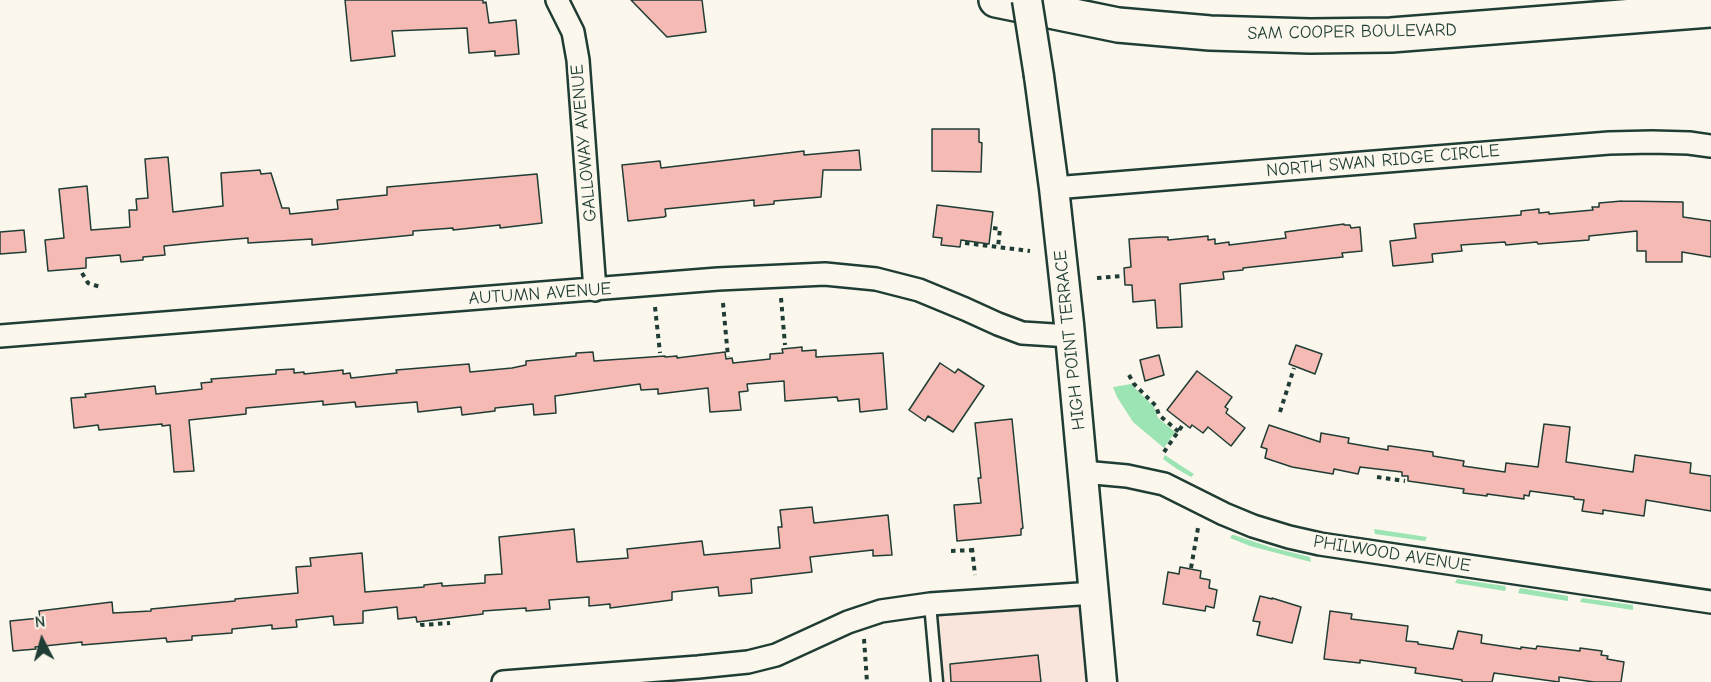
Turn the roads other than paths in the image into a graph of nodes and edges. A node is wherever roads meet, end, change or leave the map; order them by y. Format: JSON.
{"nodes":[{"id":1,"x":557,"y":0,"type":"edge"},
{"id":2,"x":996,"y":0,"type":"edge"},
{"id":3,"x":1027,"y":0,"type":"edge"},
{"id":4,"x":1711,"y":10,"type":"edge"},
{"id":5,"x":1711,"y":146,"type":"edge"},
{"id":6,"x":1054,"y":188,"type":"junction"},
{"id":7,"x":596,"y":290,"type":"junction"},
{"id":8,"x":0,"y":336,"type":"edge"},
{"id":9,"x":1070,"y":336,"type":"junction"},
{"id":10,"x":1083,"y":472,"type":"junction"},
{"id":11,"x":1094,"y":593,"type":"junction"},
{"id":12,"x":1711,"y":602,"type":"edge"},
{"id":13,"x":930,"y":604,"type":"junction"},
{"id":14,"x":503,"y":682,"type":"edge"},
{"id":15,"x":938,"y":682,"type":"edge"},
{"id":16,"x":1102,"y":682,"type":"edge"}],
"edges":[{"from":1,"to":7,"type":"street","name":"GALLOWAY AVENUE"},
{"from":2,"to":4,"type":"highway","name":"SAM COOPER BOULEVARD"},
{"from":3,"to":6,"type":"street","name":"HIGH POINT TERRACE","bridge":true},
{"from":5,"to":6,"type":"street","name":"NORTH SWAN RIDGE CIRCLE"},
{"from":6,"to":9,"type":"street","name":"HIGH POINT TERRACE"},
{"from":7,"to":8,"type":"street","name":"AUTUMN AVENUE"},
{"from":7,"to":9,"type":"street","name":"AUTUMN AVENUE"},
{"from":9,"to":10,"type":"street","name":"HIGH POINT TERRACE"},
{"from":10,"to":11,"type":"street","name":"HIGH POINT TERRACE"},
{"from":10,"to":12,"type":"street","name":"PHILWOOD AVENUE"},
{"from":11,"to":13,"type":"street"},
{"from":11,"to":16,"type":"street","name":"HIGH POINT TERRACE"},
{"from":13,"to":14,"type":"street"},
{"from":13,"to":15,"type":"lane"}]}
